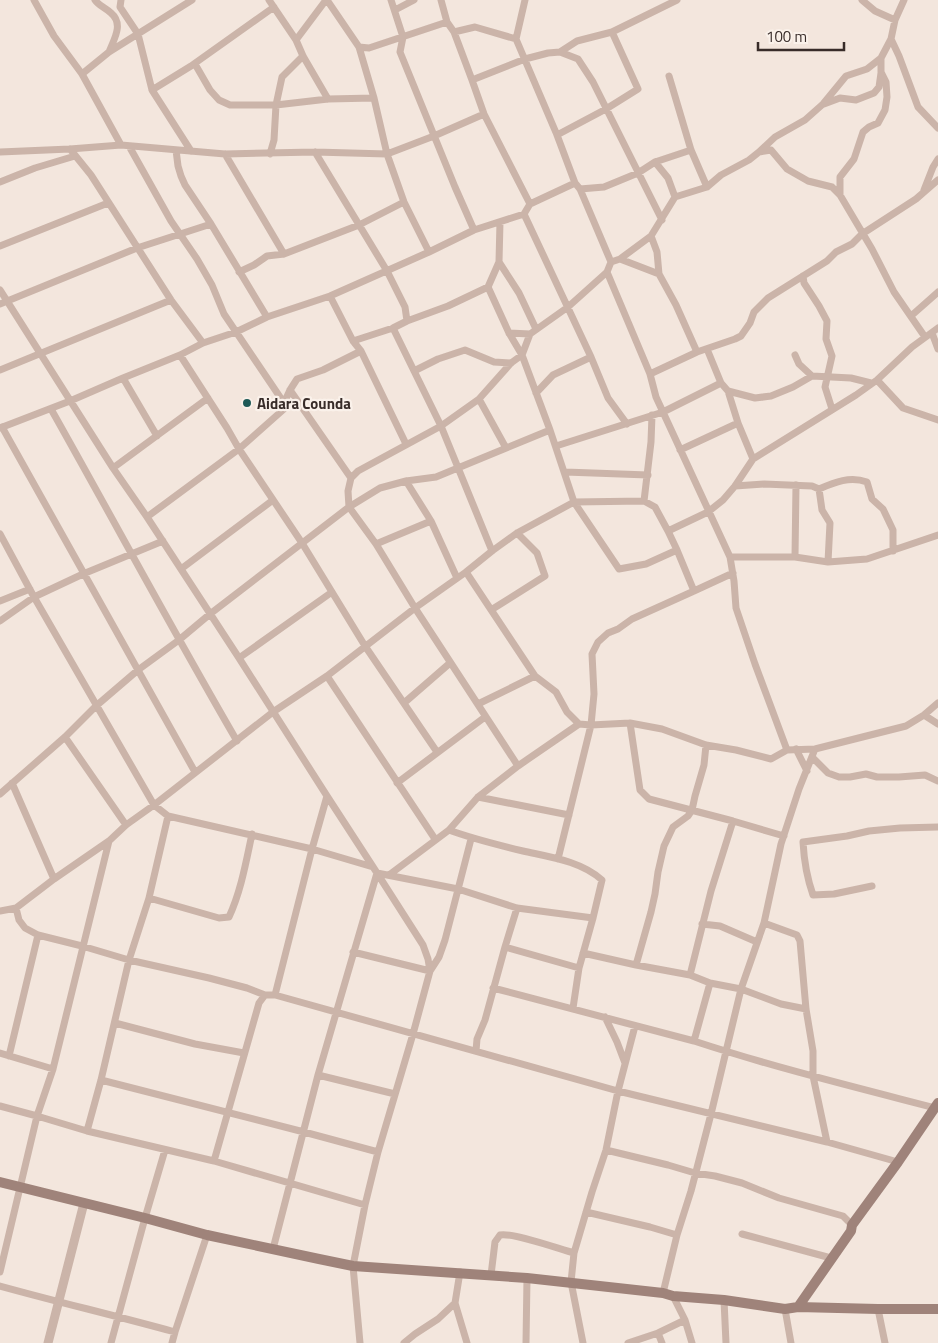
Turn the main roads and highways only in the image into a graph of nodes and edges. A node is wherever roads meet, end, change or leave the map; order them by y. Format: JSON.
{"nodes":[{"id":1,"x":936,"y":1106,"type":"edge"},
{"id":2,"x":0,"y":1182,"type":"edge"},
{"id":3,"x":798,"y":1306,"type":"junction"},
{"id":4,"x":938,"y":1309,"type":"edge"}],
"edges":[{"from":1,"to":3,"type":"main road"},
{"from":2,"to":3,"type":"main road"},
{"from":3,"to":4,"type":"main road"}]}
